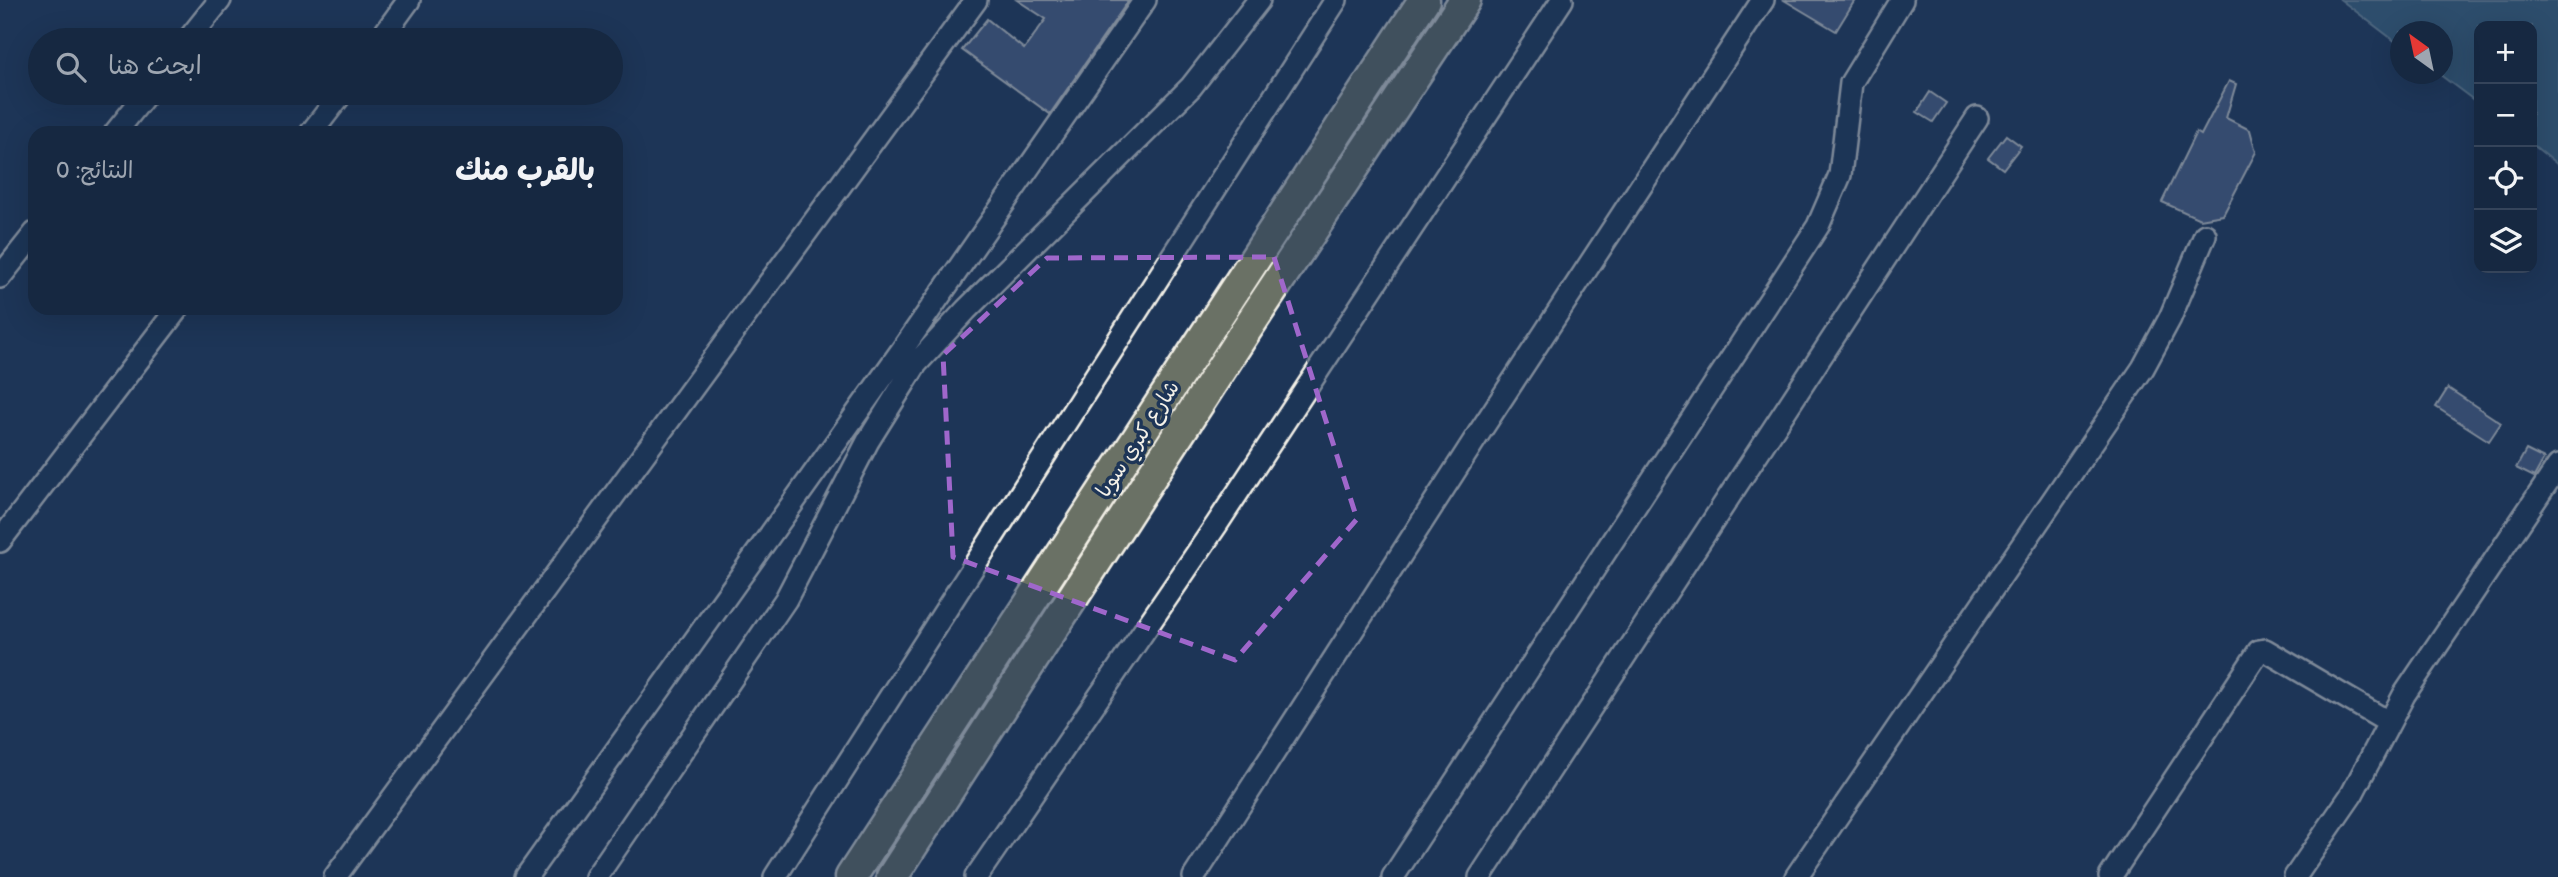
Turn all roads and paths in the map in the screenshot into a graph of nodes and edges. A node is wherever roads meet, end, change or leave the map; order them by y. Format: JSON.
{"nodes":[{"id":1,"x":220,"y":0,"type":"edge"},
{"id":2,"x":409,"y":0,"type":"edge"},
{"id":3,"x":976,"y":0,"type":"edge"},
{"id":4,"x":1144,"y":0,"type":"edge"},
{"id":5,"x":1259,"y":0,"type":"edge"},
{"id":6,"x":1336,"y":0,"type":"edge"},
{"id":7,"x":1424,"y":0,"type":"edge"},
{"id":8,"x":1465,"y":0,"type":"edge"},
{"id":9,"x":1562,"y":0,"type":"edge"},
{"id":10,"x":1763,"y":0,"type":"edge"},
{"id":11,"x":1902,"y":0,"type":"edge"},
{"id":12,"x":198,"y":28,"type":"edge"},
{"id":13,"x":389,"y":28,"type":"edge"},
{"id":14,"x":137,"y":105,"type":"edge"},
{"id":15,"x":333,"y":105,"type":"edge"},
{"id":16,"x":1977,"y":118,"type":"dead end"},
{"id":17,"x":121,"y":126,"type":"edge"},
{"id":18,"x":316,"y":126,"type":"edge"},
{"id":19,"x":2204,"y":234,"type":"dead end"},
{"id":20,"x":28,"y":242,"type":"edge"},
{"id":21,"x":0,"y":277,"type":"edge"},
{"id":22,"x":173,"y":315,"type":"edge"},
{"id":23,"x":2558,"y":466,"type":"edge"},
{"id":24,"x":0,"y":541,"type":"edge"},
{"id":25,"x":2388,"y":722,"type":"junction"},
{"id":26,"x":335,"y":877,"type":"edge"},
{"id":27,"x":526,"y":877,"type":"edge"},
{"id":28,"x":596,"y":877,"type":"edge"},
{"id":29,"x":775,"y":877,"type":"edge"},
{"id":30,"x":851,"y":877,"type":"edge"},
{"id":31,"x":892,"y":877,"type":"edge"},
{"id":32,"x":976,"y":877,"type":"edge"},
{"id":33,"x":1194,"y":877,"type":"edge"},
{"id":34,"x":1394,"y":877,"type":"edge"},
{"id":35,"x":1480,"y":877,"type":"edge"},
{"id":36,"x":1796,"y":877,"type":"edge"},
{"id":37,"x":2110,"y":877,"type":"edge"},
{"id":38,"x":2295,"y":877,"type":"edge"}],
"edges":[{"from":1,"to":12,"type":"street"},
{"from":2,"to":13,"type":"street"},
{"from":3,"to":26,"type":"street"},
{"from":4,"to":27,"type":"street"},
{"from":5,"to":28,"type":"street"},
{"from":6,"to":29,"type":"street"},
{"from":7,"to":30,"type":"highway","name":"شارع كبري سوبا"},
{"from":8,"to":31,"type":"highway","name":"شارع كبري سوبا"},
{"from":9,"to":32,"type":"street"},
{"from":10,"to":33,"type":"street"},
{"from":11,"to":34,"type":"street"},
{"from":14,"to":17,"type":"street"},
{"from":15,"to":18,"type":"street"},
{"from":16,"to":35,"type":"street"},
{"from":19,"to":36,"type":"street"},
{"from":20,"to":21,"type":"street"},
{"from":22,"to":24,"type":"street"},
{"from":23,"to":25,"type":"street"},
{"from":25,"to":37,"type":"street"},
{"from":25,"to":38,"type":"street"}]}
